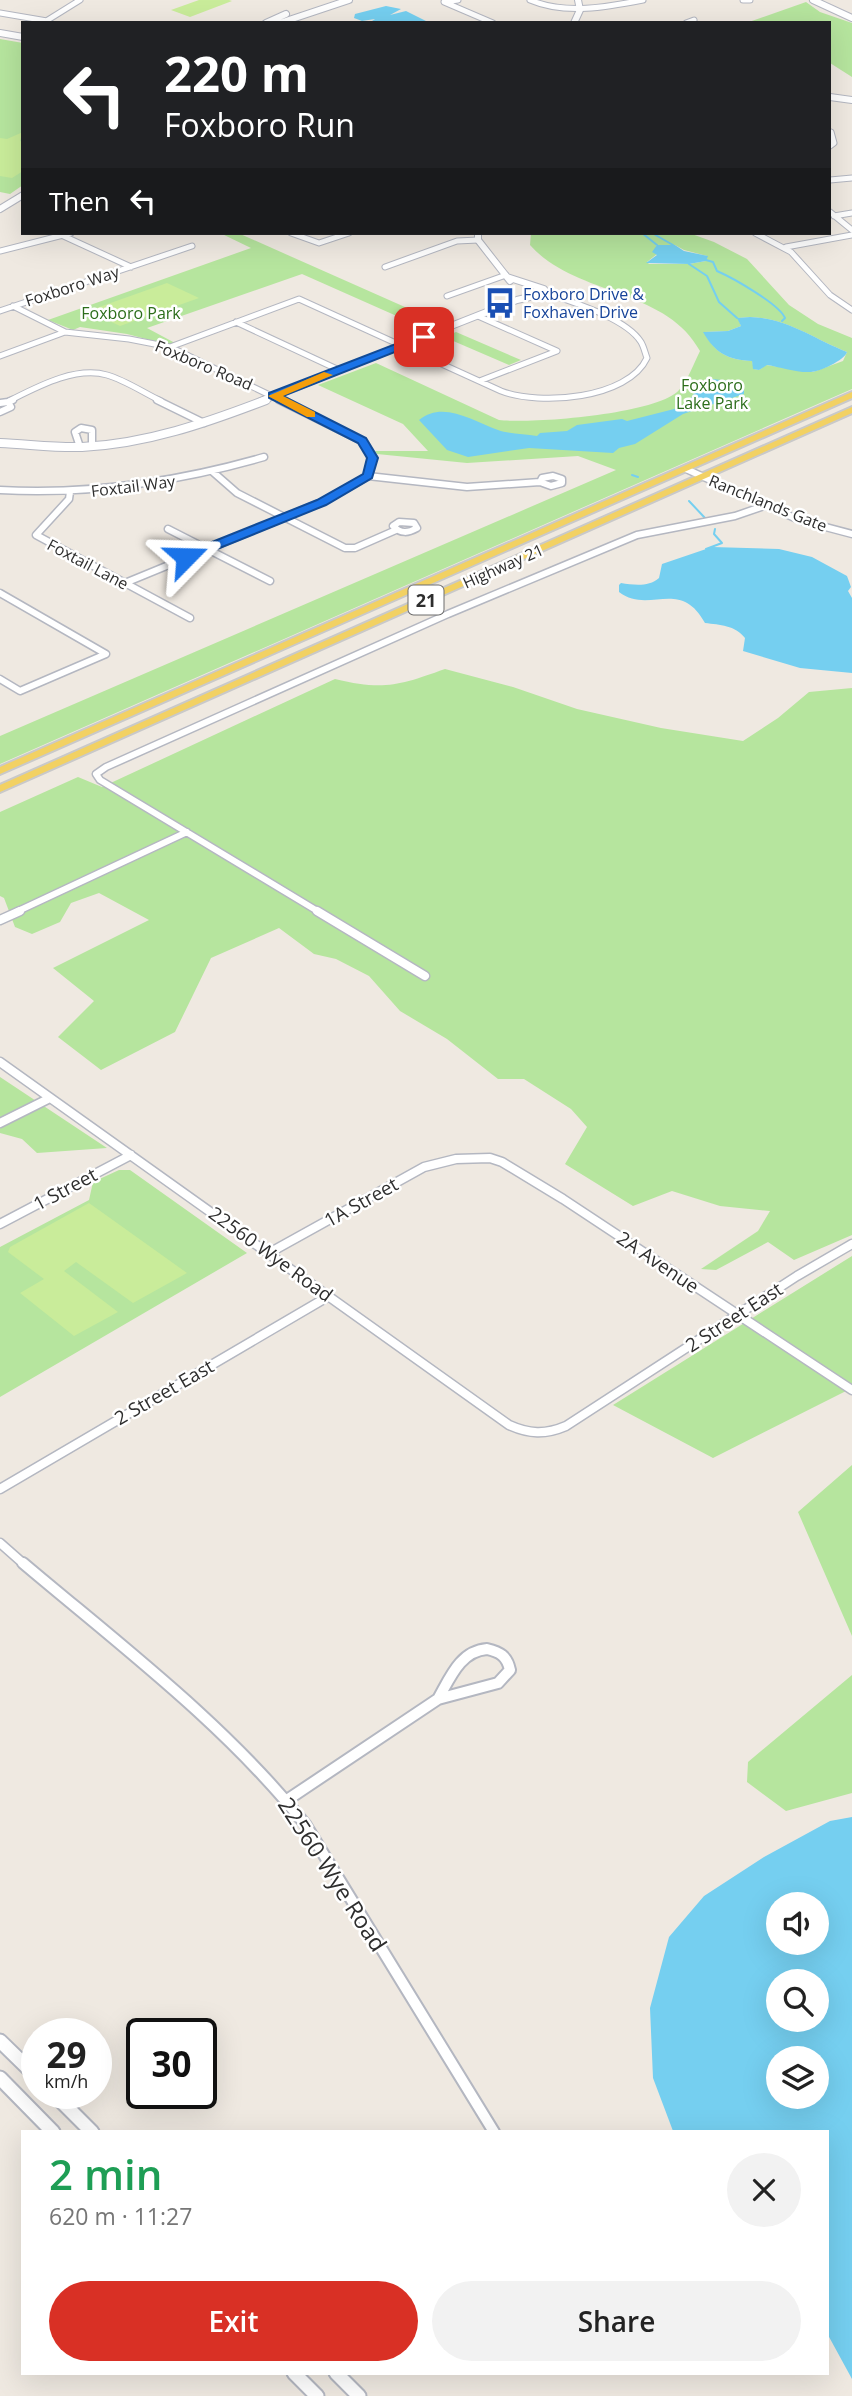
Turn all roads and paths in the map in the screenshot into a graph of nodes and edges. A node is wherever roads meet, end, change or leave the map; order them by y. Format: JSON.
{"nodes":[{"id":1,"x":80,"y":0,"type":"edge"},
{"id":2,"x":330,"y":0,"type":"edge"},
{"id":3,"x":349,"y":0,"type":"edge"},
{"id":4,"x":458,"y":0,"type":"edge"},
{"id":5,"x":530,"y":0,"type":"edge"},
{"id":6,"x":643,"y":0,"type":"edge"},
{"id":7,"x":743,"y":0,"type":"edge"},
{"id":8,"x":750,"y":0,"type":"edge"},
{"id":9,"x":813,"y":0,"type":"edge"},
{"id":10,"x":579,"y":3,"type":"edge"},
{"id":11,"x":0,"y":13,"type":"edge"},
{"id":12,"x":852,"y":18,"type":"edge"},
{"id":13,"x":40,"y":21,"type":"edge"},
{"id":14,"x":47,"y":21,"type":"edge"},
{"id":15,"x":272,"y":21,"type":"edge"},
{"id":16,"x":285,"y":21,"type":"edge"},
{"id":17,"x":488,"y":21,"type":"edge"},
{"id":18,"x":574,"y":21,"type":"edge"},
{"id":19,"x":0,"y":33,"type":"edge"},
{"id":20,"x":21,"y":36,"type":"edge"},
{"id":21,"x":831,"y":97,"type":"edge"},
{"id":22,"x":852,"y":100,"type":"edge"},
{"id":23,"x":831,"y":132,"type":"dead end"},
{"id":24,"x":831,"y":145,"type":"edge"},
{"id":25,"x":852,"y":178,"type":"edge"},
{"id":26,"x":831,"y":180,"type":"edge"},
{"id":27,"x":21,"y":196,"type":"edge"},
{"id":28,"x":21,"y":204,"type":"edge"},
{"id":29,"x":0,"y":209,"type":"edge"},
{"id":30,"x":852,"y":213,"type":"edge"},
{"id":31,"x":832,"y":214,"type":"edge"},
{"id":32,"x":0,"y":216,"type":"edge"},
{"id":33,"x":852,"y":232,"type":"edge"},
{"id":34,"x":56,"y":235,"type":"edge"},
{"id":35,"x":62,"y":235,"type":"edge"},
{"id":36,"x":297,"y":235,"type":"edge"},
{"id":37,"x":343,"y":235,"type":"edge"},
{"id":38,"x":759,"y":235,"type":"edge"},
{"id":39,"x":478,"y":236,"type":"edge"},
{"id":40,"x":192,"y":247,"type":"dead end"},
{"id":41,"x":786,"y":247,"type":"junction"},
{"id":42,"x":0,"y":251,"type":"edge"},
{"id":43,"x":131,"y":267,"type":"junction"},
{"id":44,"x":385,"y":267,"type":"dead end"},
{"id":45,"x":507,"y":276,"type":"junction"},
{"id":46,"x":535,"y":293,"type":"junction"},
{"id":47,"x":447,"y":296,"type":"dead end"},
{"id":48,"x":13,"y":306,"type":"junction"},
{"id":49,"x":852,"y":310,"type":"edge"},
{"id":50,"x":0,"y":311,"type":"edge"},
{"id":51,"x":478,"y":316,"type":"junction"},
{"id":52,"x":236,"y":323,"type":"junction"},
{"id":53,"x":65,"y":332,"type":"junction"},
{"id":54,"x":402,"y":345,"type":"junction"},
{"id":55,"x":170,"y":347,"type":"junction"},
{"id":56,"x":0,"y":356,"type":"edge"},
{"id":57,"x":339,"y":370,"type":"junction"},
{"id":58,"x":482,"y":380,"type":"junction"},
{"id":59,"x":852,"y":395,"type":"edge"},
{"id":60,"x":273,"y":396,"type":"junction"},
{"id":61,"x":8,"y":402,"type":"junction"},
{"id":62,"x":0,"y":403,"type":"edge"},
{"id":63,"x":852,"y":410,"type":"edge"},
{"id":64,"x":0,"y":412,"type":"edge"},
{"id":65,"x":790,"y":422,"type":"junction"},
{"id":66,"x":204,"y":423,"type":"junction"},
{"id":67,"x":3,"y":442,"type":"edge"},
{"id":68,"x":92,"y":446,"type":"junction"},
{"id":69,"x":80,"y":447,"type":"junction"},
{"id":70,"x":264,"y":457,"type":"dead end"},
{"id":71,"x":685,"y":469,"type":"junction"},
{"id":72,"x":213,"y":472,"type":"junction"},
{"id":73,"x":368,"y":476,"type":"junction"},
{"id":74,"x":704,"y":477,"type":"junction"},
{"id":75,"x":540,"y":482,"type":"dead end"},
{"id":76,"x":0,"y":490,"type":"edge"},
{"id":77,"x":70,"y":492,"type":"junction"},
{"id":78,"x":767,"y":505,"type":"junction"},
{"id":79,"x":285,"y":517,"type":"junction"},
{"id":80,"x":168,"y":529,"type":"dead end"},
{"id":81,"x":396,"y":530,"type":"dead end"},
{"id":82,"x":852,"y":534,"type":"edge"},
{"id":83,"x":206,"y":548,"type":"junction"},
{"id":84,"x":270,"y":581,"type":"dead end"},
{"id":85,"x":125,"y":583,"type":"junction"},
{"id":86,"x":0,"y":593,"type":"edge"},
{"id":87,"x":190,"y":618,"type":"dead end"},
{"id":88,"x":0,"y":679,"type":"edge"},
{"id":89,"x":0,"y":771,"type":"edge"},
{"id":90,"x":0,"y":789,"type":"edge"},
{"id":91,"x":187,"y":832,"type":"junction"},
{"id":92,"x":0,"y":920,"type":"edge"},
{"id":93,"x":425,"y":976,"type":"dead end"},
{"id":94,"x":0,"y":1062,"type":"edge"},
{"id":95,"x":50,"y":1098,"type":"junction"},
{"id":96,"x":0,"y":1123,"type":"edge"},
{"id":97,"x":131,"y":1155,"type":"junction"},
{"id":98,"x":456,"y":1159,"type":"joint"},
{"id":99,"x":0,"y":1224,"type":"edge"},
{"id":100,"x":852,"y":1244,"type":"edge"},
{"id":101,"x":269,"y":1252,"type":"junction"},
{"id":102,"x":329,"y":1296,"type":"junction"},
{"id":103,"x":737,"y":1315,"type":"junction"},
{"id":104,"x":852,"y":1390,"type":"edge"},
{"id":105,"x":546,"y":1435,"type":"joint"},
{"id":106,"x":0,"y":1489,"type":"edge"},
{"id":107,"x":0,"y":1543,"type":"edge"},
{"id":108,"x":438,"y":1699,"type":"junction"},
{"id":109,"x":287,"y":1800,"type":"junction"},
{"id":110,"x":0,"y":2040,"type":"edge"},
{"id":111,"x":21,"y":2061,"type":"edge"},
{"id":112,"x":0,"y":2078,"type":"edge"},
{"id":113,"x":69,"y":2109,"type":"edge"},
{"id":114,"x":51,"y":2130,"type":"edge"},
{"id":115,"x":90,"y":2130,"type":"edge"},
{"id":116,"x":493,"y":2130,"type":"edge"},
{"id":117,"x":296,"y":2375,"type":"edge"},
{"id":118,"x":338,"y":2375,"type":"edge"},
{"id":119,"x":317,"y":2396,"type":"edge"},
{"id":120,"x":359,"y":2396,"type":"edge"}],
"edges":[{"from":1,"to":14,"type":"street"},
{"from":2,"to":15,"type":"street"},
{"from":3,"to":16,"type":"street"},
{"from":4,"to":17,"type":"street"},
{"from":5,"to":10,"type":"street"},
{"from":6,"to":10,"type":"street"},
{"from":7,"to":8,"type":"street"},
{"from":9,"to":12,"type":"street"},
{"from":10,"to":18,"type":"street"},
{"from":11,"to":13,"type":"street"},
{"from":19,"to":20,"type":"street"},
{"from":21,"to":22,"type":"street"},
{"from":23,"to":24,"type":"street"},
{"from":25,"to":26,"type":"street"},
{"from":27,"to":29,"type":"street"},
{"from":28,"to":32,"type":"street"},
{"from":30,"to":31,"type":"street"},
{"from":31,"to":33,"type":"street"},
{"from":33,"to":41,"type":"street"},
{"from":34,"to":42,"type":"street"},
{"from":35,"to":43,"type":"street","name":"Foxboro Way"},
{"from":36,"to":37,"type":"street"},
{"from":38,"to":41,"type":"street"},
{"from":39,"to":44,"type":"street"},
{"from":39,"to":45,"type":"street"},
{"from":40,"to":43,"type":"street"},
{"from":41,"to":49,"type":"street"},
{"from":43,"to":48,"type":"street","name":"Foxboro Way"},
{"from":45,"to":46,"type":"street"},
{"from":45,"to":47,"type":"street"},
{"from":46,"to":51,"type":"street"},
{"from":46,"to":58,"type":"street"},
{"from":48,"to":50,"type":"street","name":"Foxboro Way"},
{"from":48,"to":53,"type":"street","name":"Foxboro Road"},
{"from":51,"to":54,"type":"street"},
{"from":51,"to":58,"type":"street"},
{"from":52,"to":54,"type":"street"},
{"from":52,"to":55,"type":"street"},
{"from":52,"to":57,"type":"street"},
{"from":53,"to":55,"type":"street","name":"Foxboro Road"},
{"from":53,"to":56,"type":"street"},
{"from":54,"to":57,"type":"street"},
{"from":54,"to":58,"type":"street"},
{"from":55,"to":60,"type":"street","name":"Foxboro Road"},
{"from":57,"to":60,"type":"street"},
{"from":59,"to":65,"type":"main road","name":"Highway 21","number":"21"},
{"from":60,"to":66,"type":"street"},
{"from":60,"to":73,"type":"street","name":"Foxboro Road"},
{"from":61,"to":62,"type":"street"},
{"from":61,"to":64,"type":"street"},
{"from":61,"to":66,"type":"street"},
{"from":63,"to":74,"type":"main road","name":"Highway 21","number":"21"},
{"from":65,"to":71,"type":"main road","name":"Highway 21","number":"21"},
{"from":65,"to":74,"type":"main road"},
{"from":66,"to":68,"type":"street"},
{"from":67,"to":69,"type":"street"},
{"from":68,"to":69,"type":"street"},
{"from":68,"to":69,"type":"street"},
{"from":70,"to":72,"type":"street","name":"Foxtail Way"},
{"from":71,"to":74,"type":"street","name":"Ranchlands Gate"},
{"from":71,"to":89,"type":"main road","name":"Highway 21","number":"21"},
{"from":72,"to":77,"type":"street","name":"Foxtail Way"},
{"from":72,"to":79,"type":"street"},
{"from":73,"to":75,"type":"street"},
{"from":73,"to":79,"type":"street"},
{"from":74,"to":78,"type":"street","name":"Ranchlands Gate"},
{"from":74,"to":90,"type":"main road","name":"Highway 21","number":"21"},
{"from":76,"to":77,"type":"street","name":"Foxtail Way"},
{"from":77,"to":85,"type":"street","name":"Foxtail Lane"},
{"from":78,"to":82,"type":"street","name":"Ranchlands Gate"},
{"from":78,"to":91,"type":"street"},
{"from":79,"to":81,"type":"street"},
{"from":79,"to":83,"type":"street"},
{"from":80,"to":83,"type":"street"},
{"from":83,"to":84,"type":"street"},
{"from":83,"to":85,"type":"street"},
{"from":85,"to":87,"type":"street","name":"Foxtail Lane"},
{"from":86,"to":88,"type":"street"},
{"from":91,"to":92,"type":"street"},
{"from":91,"to":93,"type":"street"},
{"from":94,"to":95,"type":"street","name":"22560 Wye Road"},
{"from":95,"to":96,"type":"street"},
{"from":95,"to":97,"type":"street","name":"22560 Wye Road"},
{"from":97,"to":99,"type":"street","name":"1 Street"},
{"from":97,"to":101,"type":"street","name":"22560 Wye Road"},
{"from":98,"to":101,"type":"street","name":"1A Street"},
{"from":98,"to":103,"type":"street","name":"2A Avenue"},
{"from":100,"to":103,"type":"street","name":"2 Street East"},
{"from":101,"to":102,"type":"street","name":"22560 Wye Road"},
{"from":102,"to":105,"type":"street","name":"22560 Wye Road"},
{"from":102,"to":106,"type":"street","name":"2 Street East"},
{"from":103,"to":104,"type":"street","name":"2A Avenue"},
{"from":103,"to":105,"type":"street","name":"2 Street East"},
{"from":107,"to":109,"type":"street","name":"22560 Wye Road"},
{"from":108,"to":108,"type":"street"},
{"from":108,"to":109,"type":"street"},
{"from":109,"to":116,"type":"street","name":"22560 Wye Road"},
{"from":110,"to":111,"type":"street"},
{"from":112,"to":114,"type":"street"},
{"from":113,"to":115,"type":"street"},
{"from":117,"to":119,"type":"street"},
{"from":118,"to":120,"type":"street"}]}
